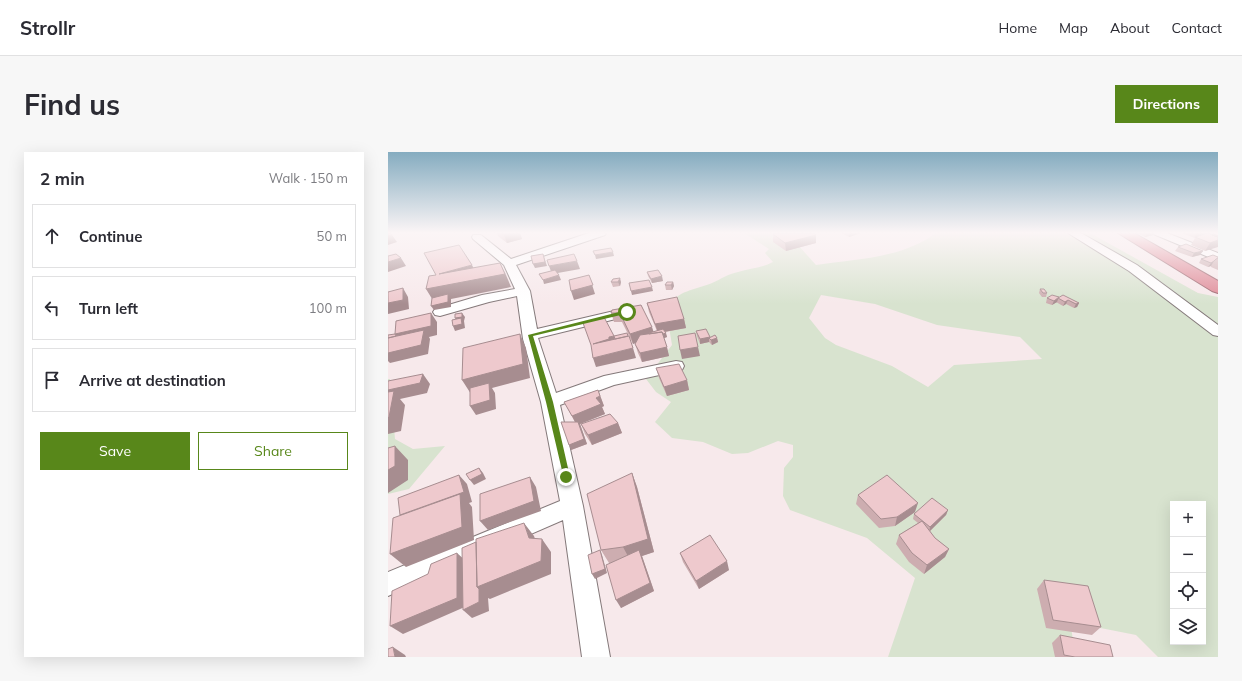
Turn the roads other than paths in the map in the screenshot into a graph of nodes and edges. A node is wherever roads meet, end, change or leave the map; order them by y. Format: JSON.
{"nodes":[{"id":1,"x":501,"y":257,"type":"edge"},
{"id":2,"x":529,"y":257,"type":"edge"},
{"id":3,"x":1113,"y":257,"type":"edge"},
{"id":4,"x":1164,"y":257,"type":"edge"},
{"id":5,"x":509,"y":263,"type":"junction"},
{"id":6,"x":1218,"y":288,"type":"edge"},
{"id":7,"x":523,"y":291,"type":"junction"},
{"id":8,"x":440,"y":312,"type":"dead end"},
{"id":9,"x":627,"y":312,"type":"edge"},
{"id":10,"x":1218,"y":332,"type":"edge"},
{"id":11,"x":530,"y":335,"type":"junction"},
{"id":12,"x":676,"y":366,"type":"edge"},
{"id":13,"x":550,"y":402,"type":"junction"},
{"id":14,"x":572,"y":506,"type":"junction"},
{"id":15,"x":388,"y":584,"type":"edge"},
{"id":16,"x":596,"y":657,"type":"edge"}],
"edges":[{"from":1,"to":5,"type":"street"},
{"from":2,"to":5,"type":"street"},
{"from":3,"to":10,"type":"street"},
{"from":4,"to":6,"type":"highway"},
{"from":5,"to":7,"type":"street"},
{"from":7,"to":8,"type":"street"},
{"from":7,"to":11,"type":"street"},
{"from":9,"to":11,"type":"street"},
{"from":11,"to":13,"type":"street"},
{"from":12,"to":13,"type":"street"},
{"from":13,"to":14,"type":"street"},
{"from":14,"to":15,"type":"street"},
{"from":14,"to":16,"type":"street"}]}
